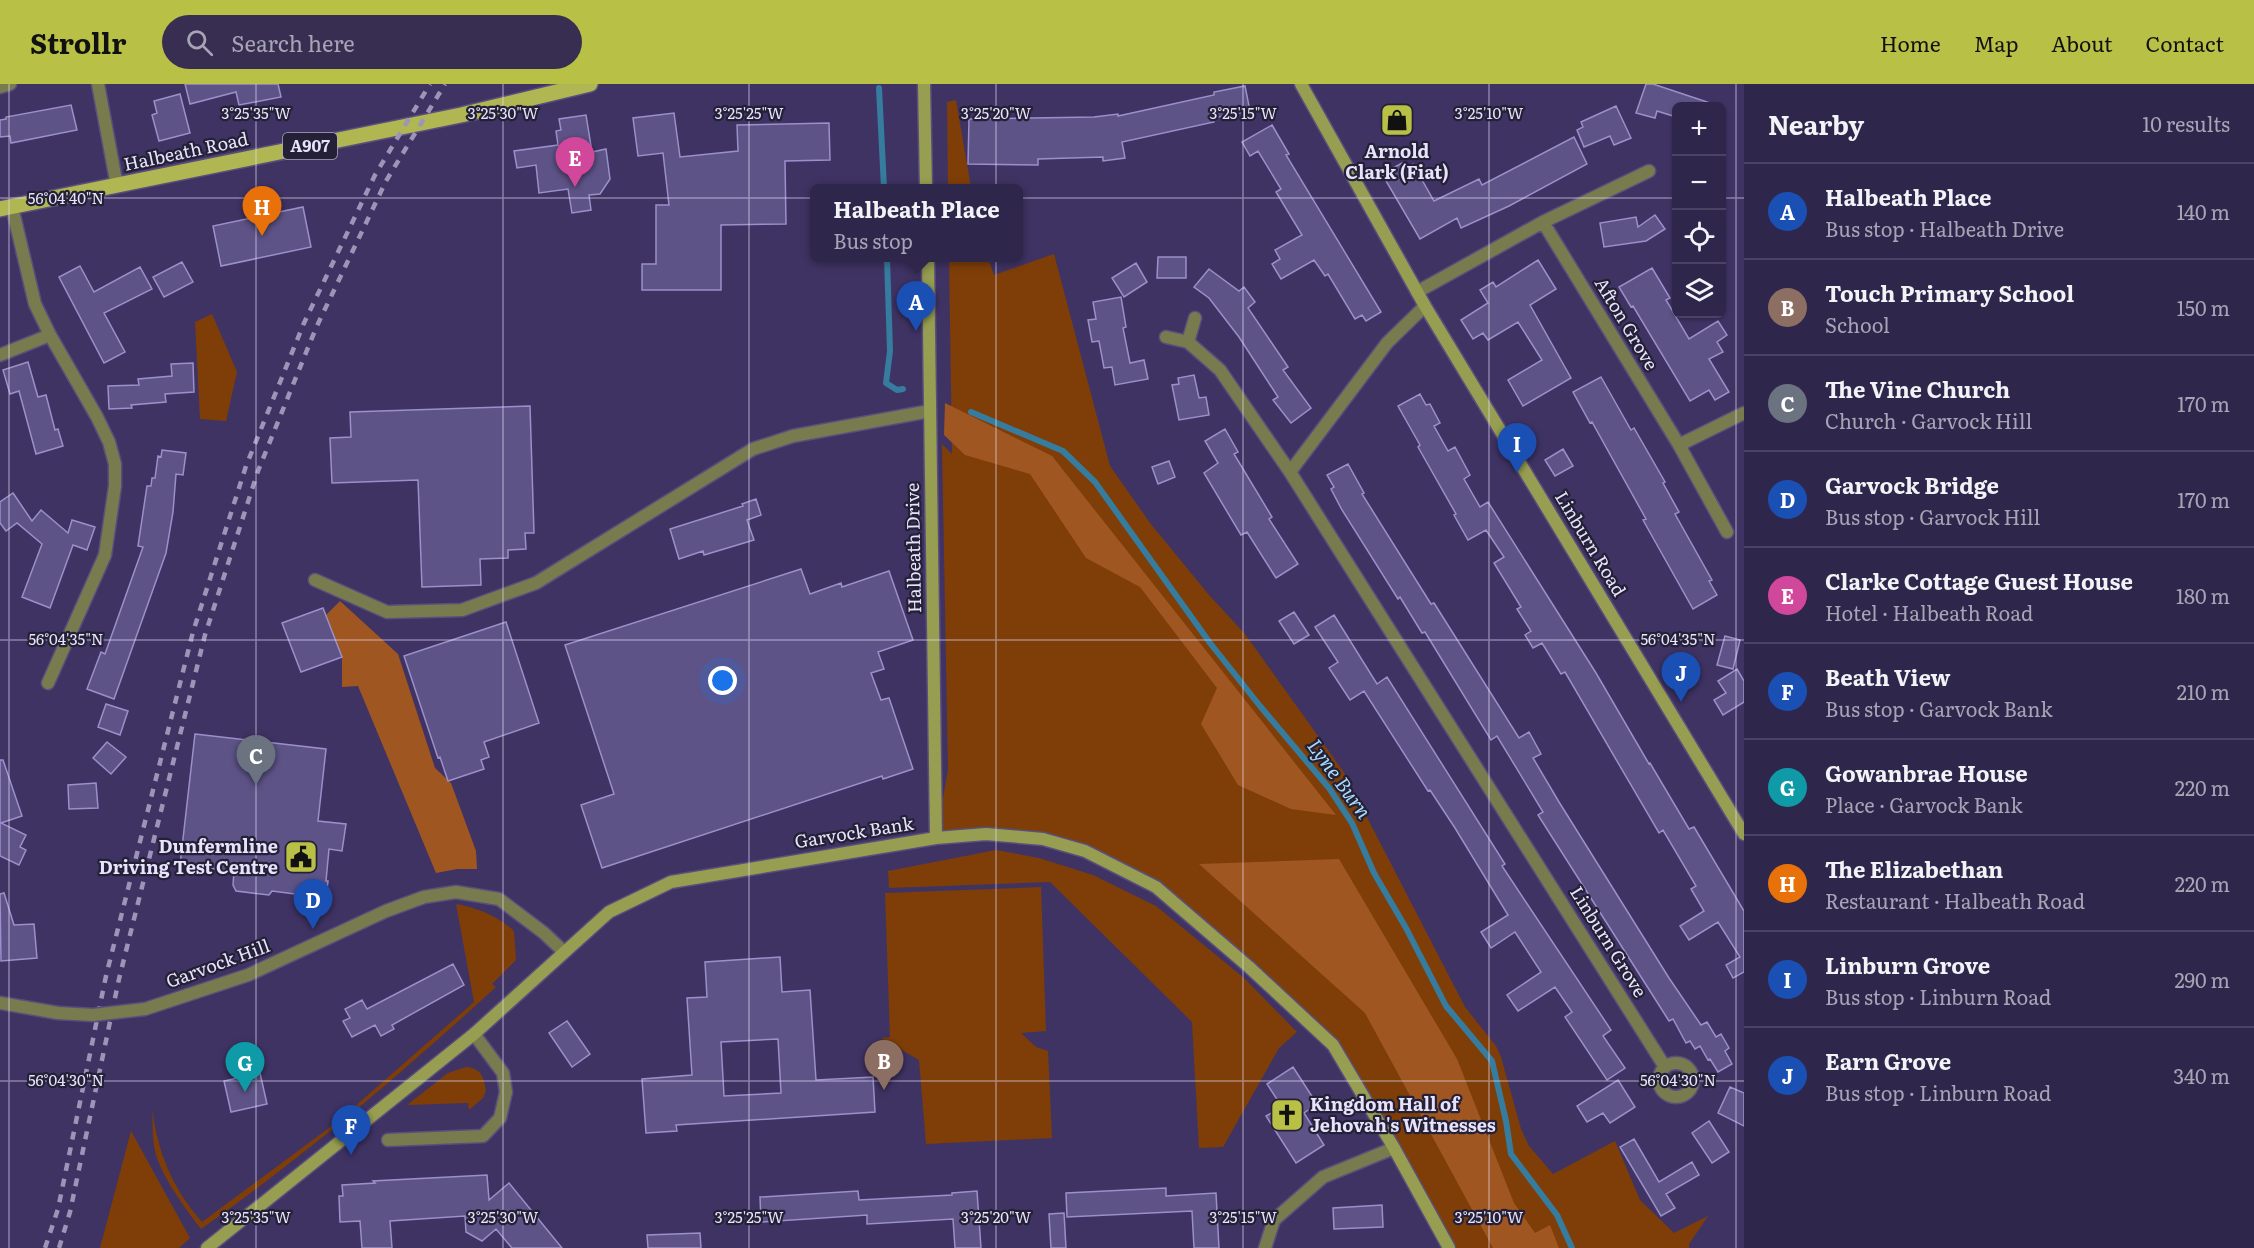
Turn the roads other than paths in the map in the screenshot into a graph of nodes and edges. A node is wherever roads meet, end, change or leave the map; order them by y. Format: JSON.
{"nodes":[{"id":1,"x":10,"y":84,"type":"edge"},
{"id":2,"x":98,"y":84,"type":"edge"},
{"id":3,"x":590,"y":84,"type":"edge"},
{"id":4,"x":924,"y":84,"type":"edge"},
{"id":5,"x":1301,"y":84,"type":"edge"},
{"id":6,"x":0,"y":87,"type":"edge"},
{"id":7,"x":1649,"y":171,"type":"dead end"},
{"id":8,"x":926,"y":184,"type":"edge"},
{"id":9,"x":117,"y":186,"type":"junction"},
{"id":10,"x":6,"y":208,"type":"edge"},
{"id":11,"x":1543,"y":222,"type":"junction"},
{"id":12,"x":928,"y":262,"type":"edge"},
{"id":13,"x":1417,"y":292,"type":"junction"},
{"id":14,"x":1425,"y":306,"type":"junction"},
{"id":15,"x":1195,"y":318,"type":"dead end"},
{"id":16,"x":50,"y":335,"type":"junction"},
{"id":17,"x":1166,"y":337,"type":"dead end"},
{"id":18,"x":1188,"y":342,"type":"junction"},
{"id":19,"x":0,"y":355,"type":"edge"},
{"id":20,"x":930,"y":411,"type":"junction"},
{"id":21,"x":1744,"y":413,"type":"edge"},
{"id":22,"x":1679,"y":445,"type":"junction"},
{"id":23,"x":1290,"y":472,"type":"junction"},
{"id":24,"x":1727,"y":532,"type":"dead end"},
{"id":25,"x":315,"y":580,"type":"dead end"},
{"id":26,"x":48,"y":683,"type":"dead end"},
{"id":27,"x":1744,"y":834,"type":"edge"},
{"id":28,"x":936,"y":838,"type":"junction"},
{"id":29,"x":563,"y":951,"type":"junction"},
{"id":30,"x":0,"y":1003,"type":"edge"},
{"id":31,"x":474,"y":1034,"type":"junction"},
{"id":32,"x":1665,"y":1066,"type":"dead end"},
{"id":33,"x":388,"y":1140,"type":"dead end"},
{"id":34,"x":1394,"y":1148,"type":"junction"},
{"id":35,"x":207,"y":1248,"type":"edge"},
{"id":36,"x":1265,"y":1248,"type":"edge"},
{"id":37,"x":1449,"y":1248,"type":"edge"}],
"edges":[{"from":1,"to":6,"type":"street"},
{"from":2,"to":9,"type":"street"},
{"from":3,"to":9,"type":"main road","name":"Halbeath Road","number":"A907"},
{"from":4,"to":8,"type":"street"},
{"from":5,"to":13,"type":"street","name":"Linburn Road"},
{"from":7,"to":11,"type":"street"},
{"from":9,"to":10,"type":"main road","name":"Halbeath Road","number":"A907"},
{"from":10,"to":16,"type":"street"},
{"from":11,"to":13,"type":"street"},
{"from":11,"to":22,"type":"street","name":"Afton Grove"},
{"from":12,"to":20,"type":"street","name":"Halbeath Drive"},
{"from":13,"to":14,"type":"street","name":"Linburn Road"},
{"from":14,"to":23,"type":"street"},
{"from":14,"to":27,"type":"street","name":"Linburn Road"},
{"from":15,"to":18,"type":"street"},
{"from":16,"to":19,"type":"street"},
{"from":16,"to":26,"type":"street"},
{"from":17,"to":18,"type":"street","name":"Linburn Grove"},
{"from":18,"to":23,"type":"street","name":"Linburn Grove"},
{"from":20,"to":25,"type":"street"},
{"from":20,"to":28,"type":"street","name":"Halbeath Drive"},
{"from":21,"to":22,"type":"street"},
{"from":22,"to":24,"type":"street","name":"Afton Grove"},
{"from":23,"to":32,"type":"street","name":"Linburn Grove"},
{"from":28,"to":29,"type":"street","name":"Garvock Bank"},
{"from":28,"to":34,"type":"street","name":"Garvock Bank"},
{"from":29,"to":30,"type":"street","name":"Garvock Hill","bridge":true},
{"from":29,"to":31,"type":"street","name":"Garvock Bank"},
{"from":31,"to":33,"type":"street"},
{"from":31,"to":35,"type":"street","name":"Garvock Bank"},
{"from":34,"to":36,"type":"street"},
{"from":34,"to":37,"type":"street","name":"Garvock Bank"}]}
